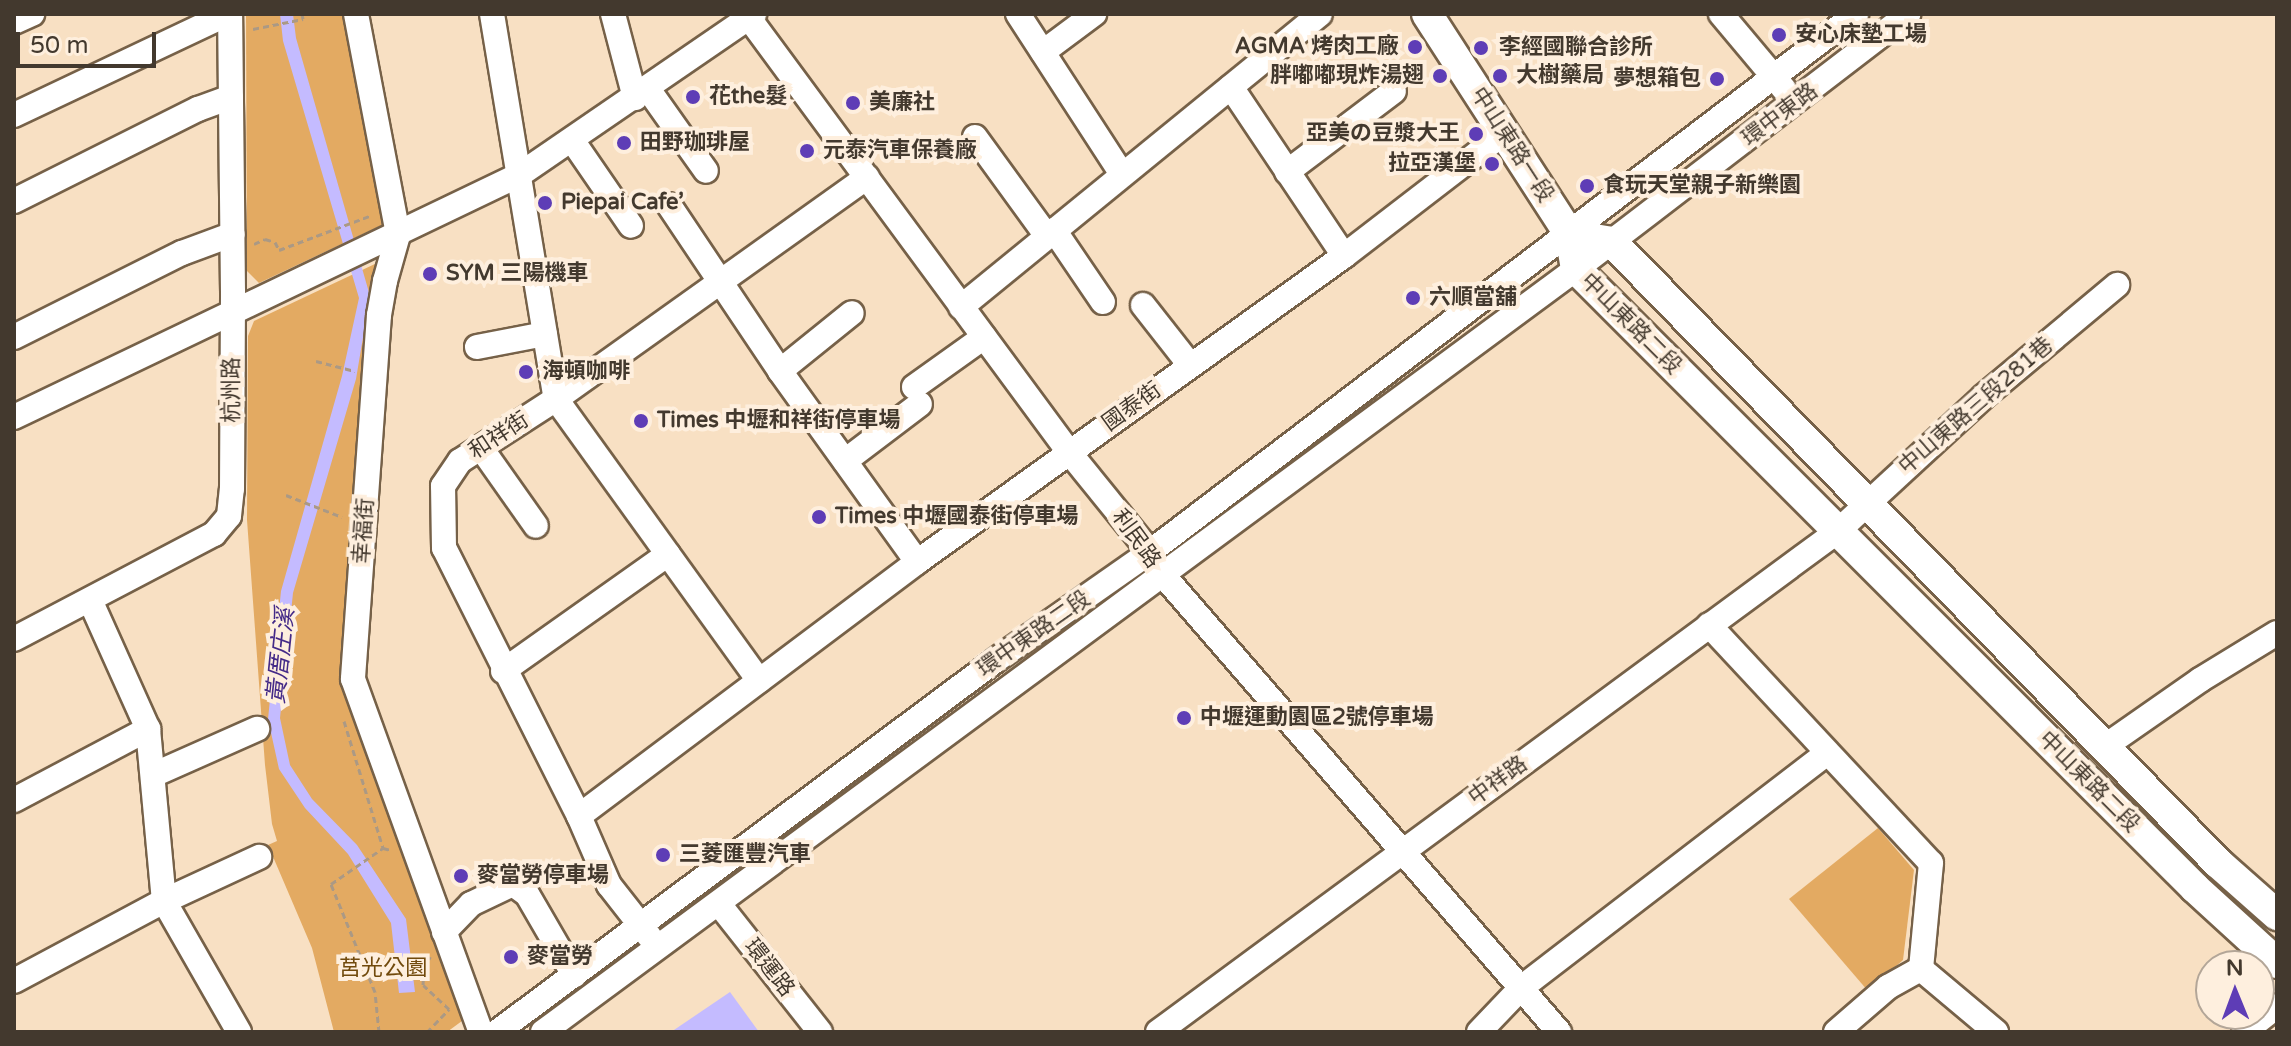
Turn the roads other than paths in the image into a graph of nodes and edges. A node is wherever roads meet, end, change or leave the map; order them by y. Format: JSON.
{"nodes":[{"id":1,"x":32,"y":14,"type":"edge"},
{"id":2,"x":356,"y":14,"type":"edge"},
{"id":3,"x":492,"y":14,"type":"edge"},
{"id":4,"x":613,"y":14,"type":"edge"},
{"id":5,"x":1018,"y":14,"type":"edge"},
{"id":6,"x":1094,"y":14,"type":"edge"},
{"id":7,"x":1320,"y":14,"type":"edge"},
{"id":8,"x":1427,"y":14,"type":"edge"},
{"id":9,"x":1721,"y":14,"type":"edge"},
{"id":10,"x":1856,"y":14,"type":"edge"},
{"id":11,"x":1908,"y":14,"type":"edge"},
{"id":12,"x":749,"y":16,"type":"edge"},
{"id":13,"x":235,"y":17,"type":"edge"},
{"id":14,"x":14,"y":22,"type":"edge"},
{"id":15,"x":1293,"y":22,"type":"edge"},
{"id":16,"x":1043,"y":52,"type":"junction"},
{"id":17,"x":1774,"y":78,"type":"junction"},
{"id":18,"x":1231,"y":87,"type":"junction"},
{"id":19,"x":1394,"y":91,"type":"dead end"},
{"id":20,"x":642,"y":94,"type":"junction"},
{"id":21,"x":231,"y":97,"type":"junction"},
{"id":22,"x":1796,"y":103,"type":"junction"},
{"id":23,"x":14,"y":115,"type":"edge"},
{"id":24,"x":1504,"y":133,"type":"junction"},
{"id":25,"x":975,"y":137,"type":"dead end"},
{"id":26,"x":572,"y":140,"type":"junction"},
{"id":27,"x":706,"y":171,"type":"dead end"},
{"id":28,"x":1287,"y":172,"type":"junction"},
{"id":29,"x":1122,"y":174,"type":"junction"},
{"id":30,"x":519,"y":175,"type":"junction"},
{"id":31,"x":867,"y":177,"type":"junction"},
{"id":32,"x":14,"y":201,"type":"edge"},
{"id":33,"x":669,"y":205,"type":"dead end"},
{"id":34,"x":631,"y":226,"type":"dead end"},
{"id":35,"x":241,"y":232,"type":"junction"},
{"id":36,"x":1050,"y":233,"type":"junction"},
{"id":37,"x":398,"y":235,"type":"junction"},
{"id":38,"x":1570,"y":235,"type":"junction"},
{"id":39,"x":1612,"y":242,"type":"junction"},
{"id":40,"x":1344,"y":256,"type":"junction"},
{"id":41,"x":1576,"y":269,"type":"junction"},
{"id":42,"x":721,"y":282,"type":"junction"},
{"id":43,"x":2117,"y":285,"type":"dead end"},
{"id":44,"x":1103,"y":302,"type":"dead end"},
{"id":45,"x":1143,"y":305,"type":"dead end"},
{"id":46,"x":961,"y":307,"type":"junction"},
{"id":47,"x":232,"y":310,"type":"junction"},
{"id":48,"x":852,"y":313,"type":"dead end"},
{"id":49,"x":545,"y":334,"type":"junction"},
{"id":50,"x":14,"y":337,"type":"edge"},
{"id":51,"x":984,"y":337,"type":"junction"},
{"id":52,"x":477,"y":347,"type":"dead end"},
{"id":53,"x":1190,"y":365,"type":"junction"},
{"id":54,"x":780,"y":371,"type":"junction"},
{"id":55,"x":556,"y":399,"type":"junction"},
{"id":56,"x":14,"y":417,"type":"edge"},
{"id":57,"x":481,"y":448,"type":"junction"},
{"id":58,"x":1069,"y":452,"type":"junction"},
{"id":59,"x":845,"y":461,"type":"junction"},
{"id":60,"x":1865,"y":503,"type":"junction"},
{"id":61,"x":536,"y":526,"type":"dead end"},
{"id":62,"x":1838,"y":531,"type":"junction"},
{"id":63,"x":1150,"y":552,"type":"junction"},
{"id":64,"x":668,"y":554,"type":"junction"},
{"id":65,"x":917,"y":562,"type":"junction"},
{"id":66,"x":1163,"y":575,"type":"junction"},
{"id":67,"x":90,"y":600,"type":"junction"},
{"id":68,"x":1709,"y":625,"type":"junction"},
{"id":69,"x":2277,"y":633,"type":"edge"},
{"id":70,"x":14,"y":639,"type":"edge"},
{"id":71,"x":503,"y":671,"type":"junction"},
{"id":72,"x":759,"y":680,"type":"junction"},
{"id":73,"x":148,"y":729,"type":"junction"},
{"id":74,"x":257,"y":729,"type":"dead end"},
{"id":75,"x":2104,"y":747,"type":"junction"},
{"id":76,"x":1827,"y":753,"type":"junction"},
{"id":77,"x":153,"y":775,"type":"junction"},
{"id":78,"x":14,"y":800,"type":"edge"},
{"id":79,"x":579,"y":816,"type":"junction"},
{"id":80,"x":1404,"y":851,"type":"junction"},
{"id":81,"x":259,"y":857,"type":"dead end"},
{"id":82,"x":164,"y":901,"type":"junction"},
{"id":83,"x":719,"y":904,"type":"junction"},
{"id":84,"x":2277,"y":915,"type":"edge"},
{"id":85,"x":640,"y":923,"type":"junction"},
{"id":86,"x":444,"y":932,"type":"junction"},
{"id":87,"x":657,"y":948,"type":"junction"},
{"id":88,"x":2277,"y":963,"type":"edge"},
{"id":89,"x":1921,"y":969,"type":"junction"},
{"id":90,"x":574,"y":975,"type":"junction"},
{"id":91,"x":14,"y":981,"type":"edge"},
{"id":92,"x":1521,"y":988,"type":"junction"},
{"id":93,"x":2277,"y":1006,"type":"edge"},
{"id":94,"x":227,"y":1028,"type":"edge"},
{"id":95,"x":481,"y":1032,"type":"edge"},
{"id":96,"x":497,"y":1032,"type":"edge"},
{"id":97,"x":543,"y":1032,"type":"edge"},
{"id":98,"x":820,"y":1032,"type":"edge"},
{"id":99,"x":1158,"y":1032,"type":"edge"},
{"id":100,"x":1479,"y":1032,"type":"edge"},
{"id":101,"x":1559,"y":1032,"type":"edge"},
{"id":102,"x":1836,"y":1032,"type":"edge"},
{"id":103,"x":1996,"y":1032,"type":"edge"},
{"id":104,"x":2244,"y":1032,"type":"edge"}],
"edges":[{"from":1,"to":14,"type":"street"},
{"from":2,"to":37,"type":"street","name":"幸福街"},
{"from":3,"to":30,"type":"street"},
{"from":4,"to":20,"type":"street"},
{"from":5,"to":16,"type":"street"},
{"from":6,"to":16,"type":"street"},
{"from":7,"to":15,"type":"street"},
{"from":8,"to":24,"type":"main road","name":"中山東路一段"},
{"from":9,"to":17,"type":"street"},
{"from":10,"to":17,"type":"street","name":"環中東路"},
{"from":11,"to":22,"type":"street","name":"環中東路"},
{"from":12,"to":20,"type":"street"},
{"from":12,"to":31,"type":"street","name":"利民路"},
{"from":13,"to":21,"type":"street","name":"杭州路"},
{"from":13,"to":23,"type":"street"},
{"from":15,"to":18,"type":"street"},
{"from":16,"to":29,"type":"street"},
{"from":17,"to":22,"type":"street"},
{"from":17,"to":38,"type":"street","name":"環中東路"},
{"from":18,"to":28,"type":"street"},
{"from":18,"to":29,"type":"street"},
{"from":19,"to":28,"type":"street"},
{"from":20,"to":26,"type":"street"},
{"from":20,"to":27,"type":"street"},
{"from":21,"to":32,"type":"street"},
{"from":21,"to":35,"type":"street","name":"杭州路"},
{"from":22,"to":39,"type":"street","name":"環中東路"},
{"from":24,"to":38,"type":"main road","name":"中山東路一段"},
{"from":24,"to":40,"type":"street","name":"國泰街"},
{"from":25,"to":36,"type":"street"},
{"from":26,"to":30,"type":"street"},
{"from":26,"to":34,"type":"street"},
{"from":28,"to":40,"type":"street"},
{"from":29,"to":36,"type":"street"},
{"from":30,"to":37,"type":"street"},
{"from":30,"to":49,"type":"street"},
{"from":31,"to":42,"type":"street","name":"和祥街"},
{"from":31,"to":46,"type":"street","name":"利民路"},
{"from":33,"to":42,"type":"street"},
{"from":35,"to":47,"type":"street","name":"杭州路"},
{"from":35,"to":50,"type":"street"},
{"from":36,"to":44,"type":"street"},
{"from":36,"to":46,"type":"street"},
{"from":37,"to":47,"type":"street"},
{"from":37,"to":86,"type":"street","name":"幸福街"},
{"from":38,"to":39,"type":"main road","name":"中山東路二段"},
{"from":38,"to":41,"type":"main road","name":"中山東路二段"},
{"from":38,"to":63,"type":"street","name":"環中東路二段"},
{"from":39,"to":41,"type":"street","name":"環中東路二段"},
{"from":39,"to":60,"type":"main road","name":"中山東路二段"},
{"from":40,"to":53,"type":"street","name":"國泰街"},
{"from":41,"to":62,"type":"main road","name":"中山東路二段"},
{"from":41,"to":66,"type":"street","name":"環中東路二段"},
{"from":42,"to":54,"type":"street"},
{"from":42,"to":55,"type":"street","name":"和祥街"},
{"from":43,"to":60,"type":"street","name":"中山東路三段281巷"},
{"from":45,"to":53,"type":"street"},
{"from":46,"to":51,"type":"street","name":"利民路"},
{"from":47,"to":56,"type":"street"},
{"from":47,"to":67,"type":"street","name":"杭州路"},
{"from":48,"to":54,"type":"street"},
{"from":49,"to":52,"type":"street"},
{"from":49,"to":55,"type":"street"},
{"from":51,"to":58,"type":"street","name":"利民路"},
{"from":51,"to":59,"type":"street"},
{"from":53,"to":58,"type":"street","name":"國泰街"},
{"from":54,"to":59,"type":"street"},
{"from":55,"to":57,"type":"street","name":"和祥街"},
{"from":55,"to":64,"type":"street"},
{"from":57,"to":61,"type":"street"},
{"from":57,"to":71,"type":"street","name":"和祥街"},
{"from":58,"to":63,"type":"street","name":"利民路"},
{"from":58,"to":65,"type":"street","name":"國泰街"},
{"from":59,"to":65,"type":"street"},
{"from":60,"to":62,"type":"street","name":"中山東路三段281巷"},
{"from":60,"to":75,"type":"main road","name":"中山東路二段"},
{"from":62,"to":68,"type":"street","name":"中祥路"},
{"from":62,"to":88,"type":"main road","name":"中山東路二段"},
{"from":63,"to":66,"type":"street","name":"利民路"},
{"from":63,"to":85,"type":"street","name":"環中東路二段"},
{"from":64,"to":71,"type":"street"},
{"from":64,"to":72,"type":"street"},
{"from":65,"to":72,"type":"street","name":"國泰街"},
{"from":66,"to":80,"type":"street","name":"利民路"},
{"from":66,"to":83,"type":"street","name":"環中東路二段"},
{"from":67,"to":70,"type":"street","name":"杭州路"},
{"from":67,"to":73,"type":"street"},
{"from":68,"to":76,"type":"street"},
{"from":68,"to":80,"type":"street","name":"中祥路"},
{"from":69,"to":75,"type":"street"},
{"from":71,"to":79,"type":"street","name":"和祥街"},
{"from":72,"to":79,"type":"street","name":"國泰街"},
{"from":73,"to":77,"type":"street"},
{"from":73,"to":78,"type":"street"},
{"from":74,"to":77,"type":"street"},
{"from":75,"to":84,"type":"main road","name":"中山東路二段"},
{"from":76,"to":89,"type":"street"},
{"from":76,"to":92,"type":"street"},
{"from":77,"to":82,"type":"street"},
{"from":79,"to":85,"type":"street","name":"和祥街"},
{"from":80,"to":92,"type":"street","name":"利民路"},
{"from":80,"to":99,"type":"street","name":"中祥路"},
{"from":81,"to":82,"type":"street"},
{"from":82,"to":91,"type":"street"},
{"from":82,"to":94,"type":"street"},
{"from":83,"to":87,"type":"street","name":"環中東路二段"},
{"from":83,"to":98,"type":"street","name":"環運路"},
{"from":85,"to":87,"type":"street","name":"和祥街"},
{"from":85,"to":90,"type":"street","name":"環中東路二段"},
{"from":86,"to":90,"type":"street"},
{"from":86,"to":95,"type":"street","name":"幸福街"},
{"from":87,"to":97,"type":"street","name":"環中東路二段"},
{"from":89,"to":102,"type":"street"},
{"from":89,"to":103,"type":"street"},
{"from":90,"to":96,"type":"street","name":"環中東路二段"},
{"from":92,"to":100,"type":"street"},
{"from":92,"to":101,"type":"street","name":"利民路"},
{"from":93,"to":104,"type":"street"}]}
